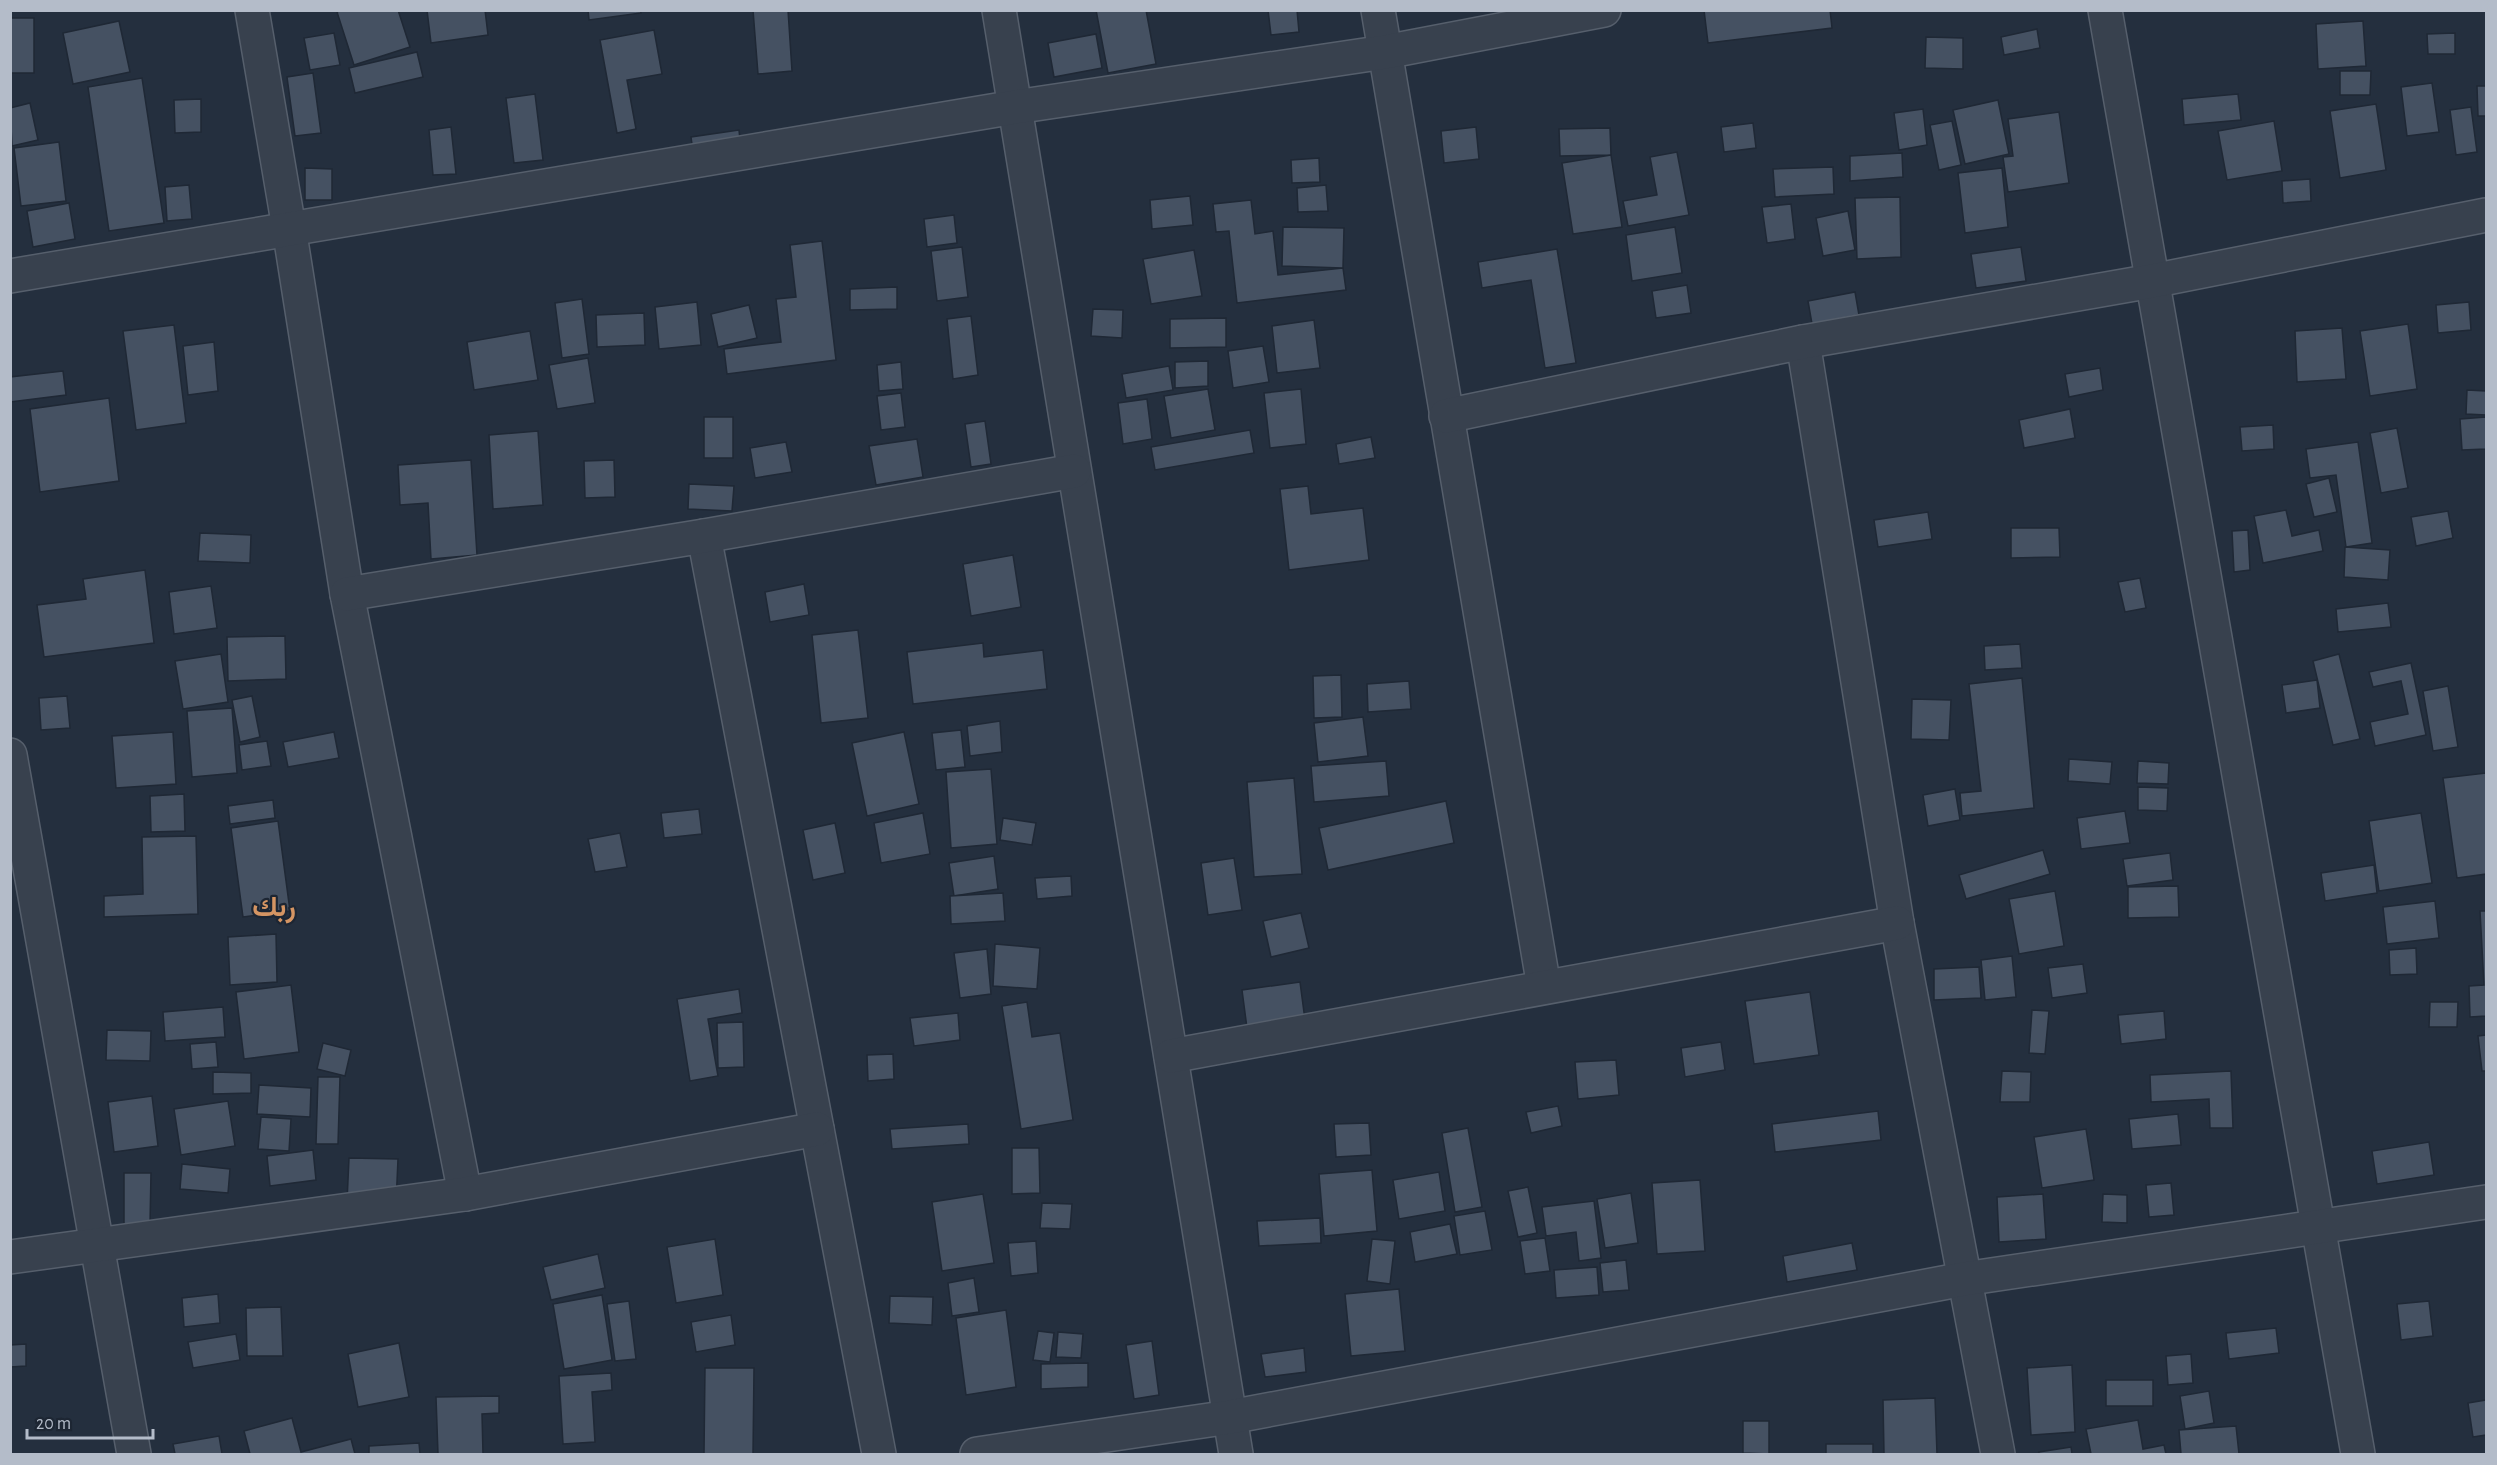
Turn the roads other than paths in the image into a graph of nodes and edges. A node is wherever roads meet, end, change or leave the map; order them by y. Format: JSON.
{"nodes":[{"id":1,"x":252,"y":10,"type":"edge"},
{"id":2,"x":999,"y":10,"type":"edge"},
{"id":3,"x":1378,"y":10,"type":"edge"},
{"id":4,"x":1604,"y":10,"type":"edge"},
{"id":5,"x":2105,"y":10,"type":"edge"},
{"id":6,"x":1385,"y":52,"type":"junction"},
{"id":7,"x":1015,"y":107,"type":"junction"},
{"id":8,"x":2487,"y":215,"type":"edge"},
{"id":9,"x":289,"y":228,"type":"junction"},
{"id":10,"x":10,"y":276,"type":"edge"},
{"id":11,"x":2152,"y":281,"type":"junction"},
{"id":12,"x":1803,"y":342,"type":"junction"},
{"id":13,"x":1446,"y":416,"type":"junction"},
{"id":14,"x":1074,"y":471,"type":"junction"},
{"id":15,"x":704,"y":536,"type":"junction"},
{"id":16,"x":347,"y":594,"type":"junction"},
{"id":17,"x":10,"y":755,"type":"edge"},
{"id":18,"x":1898,"y":923,"type":"junction"},
{"id":19,"x":1544,"y":987,"type":"junction"},
{"id":20,"x":1171,"y":1056,"type":"junction"},
{"id":21,"x":818,"y":1129,"type":"junction"},
{"id":22,"x":465,"y":1194,"type":"junction"},
{"id":23,"x":2487,"y":1202,"type":"edge"},
{"id":24,"x":2318,"y":1226,"type":"junction"},
{"id":25,"x":97,"y":1247,"type":"junction"},
{"id":26,"x":10,"y":1257,"type":"edge"},
{"id":27,"x":1964,"y":1279,"type":"junction"},
{"id":28,"x":1230,"y":1417,"type":"junction"},
{"id":29,"x":134,"y":1455,"type":"edge"},
{"id":30,"x":879,"y":1455,"type":"edge"},
{"id":31,"x":977,"y":1455,"type":"edge"},
{"id":32,"x":1236,"y":1455,"type":"edge"},
{"id":33,"x":1998,"y":1455,"type":"edge"},
{"id":34,"x":2358,"y":1455,"type":"edge"}],
"edges":[{"from":1,"to":9,"type":"street"},
{"from":2,"to":7,"type":"street"},
{"from":3,"to":6,"type":"street"},
{"from":4,"to":6,"type":"street"},
{"from":5,"to":11,"type":"street"},
{"from":6,"to":7,"type":"street"},
{"from":6,"to":13,"type":"street"},
{"from":7,"to":9,"type":"street"},
{"from":7,"to":14,"type":"street"},
{"from":8,"to":11,"type":"street"},
{"from":9,"to":10,"type":"street"},
{"from":9,"to":16,"type":"street"},
{"from":11,"to":12,"type":"street"},
{"from":11,"to":24,"type":"street"},
{"from":12,"to":13,"type":"street"},
{"from":12,"to":18,"type":"street"},
{"from":13,"to":19,"type":"street"},
{"from":14,"to":15,"type":"street"},
{"from":14,"to":20,"type":"street"},
{"from":15,"to":16,"type":"street"},
{"from":15,"to":21,"type":"street"},
{"from":16,"to":22,"type":"street"},
{"from":17,"to":25,"type":"street"},
{"from":18,"to":19,"type":"street"},
{"from":18,"to":27,"type":"street"},
{"from":19,"to":20,"type":"street"},
{"from":20,"to":28,"type":"street"},
{"from":21,"to":22,"type":"street"},
{"from":21,"to":30,"type":"street"},
{"from":22,"to":25,"type":"street"},
{"from":23,"to":24,"type":"street"},
{"from":24,"to":27,"type":"street"},
{"from":24,"to":34,"type":"street"},
{"from":25,"to":26,"type":"street"},
{"from":25,"to":29,"type":"street"},
{"from":27,"to":28,"type":"street"},
{"from":27,"to":33,"type":"street"},
{"from":28,"to":31,"type":"street"},
{"from":28,"to":32,"type":"street"}]}
